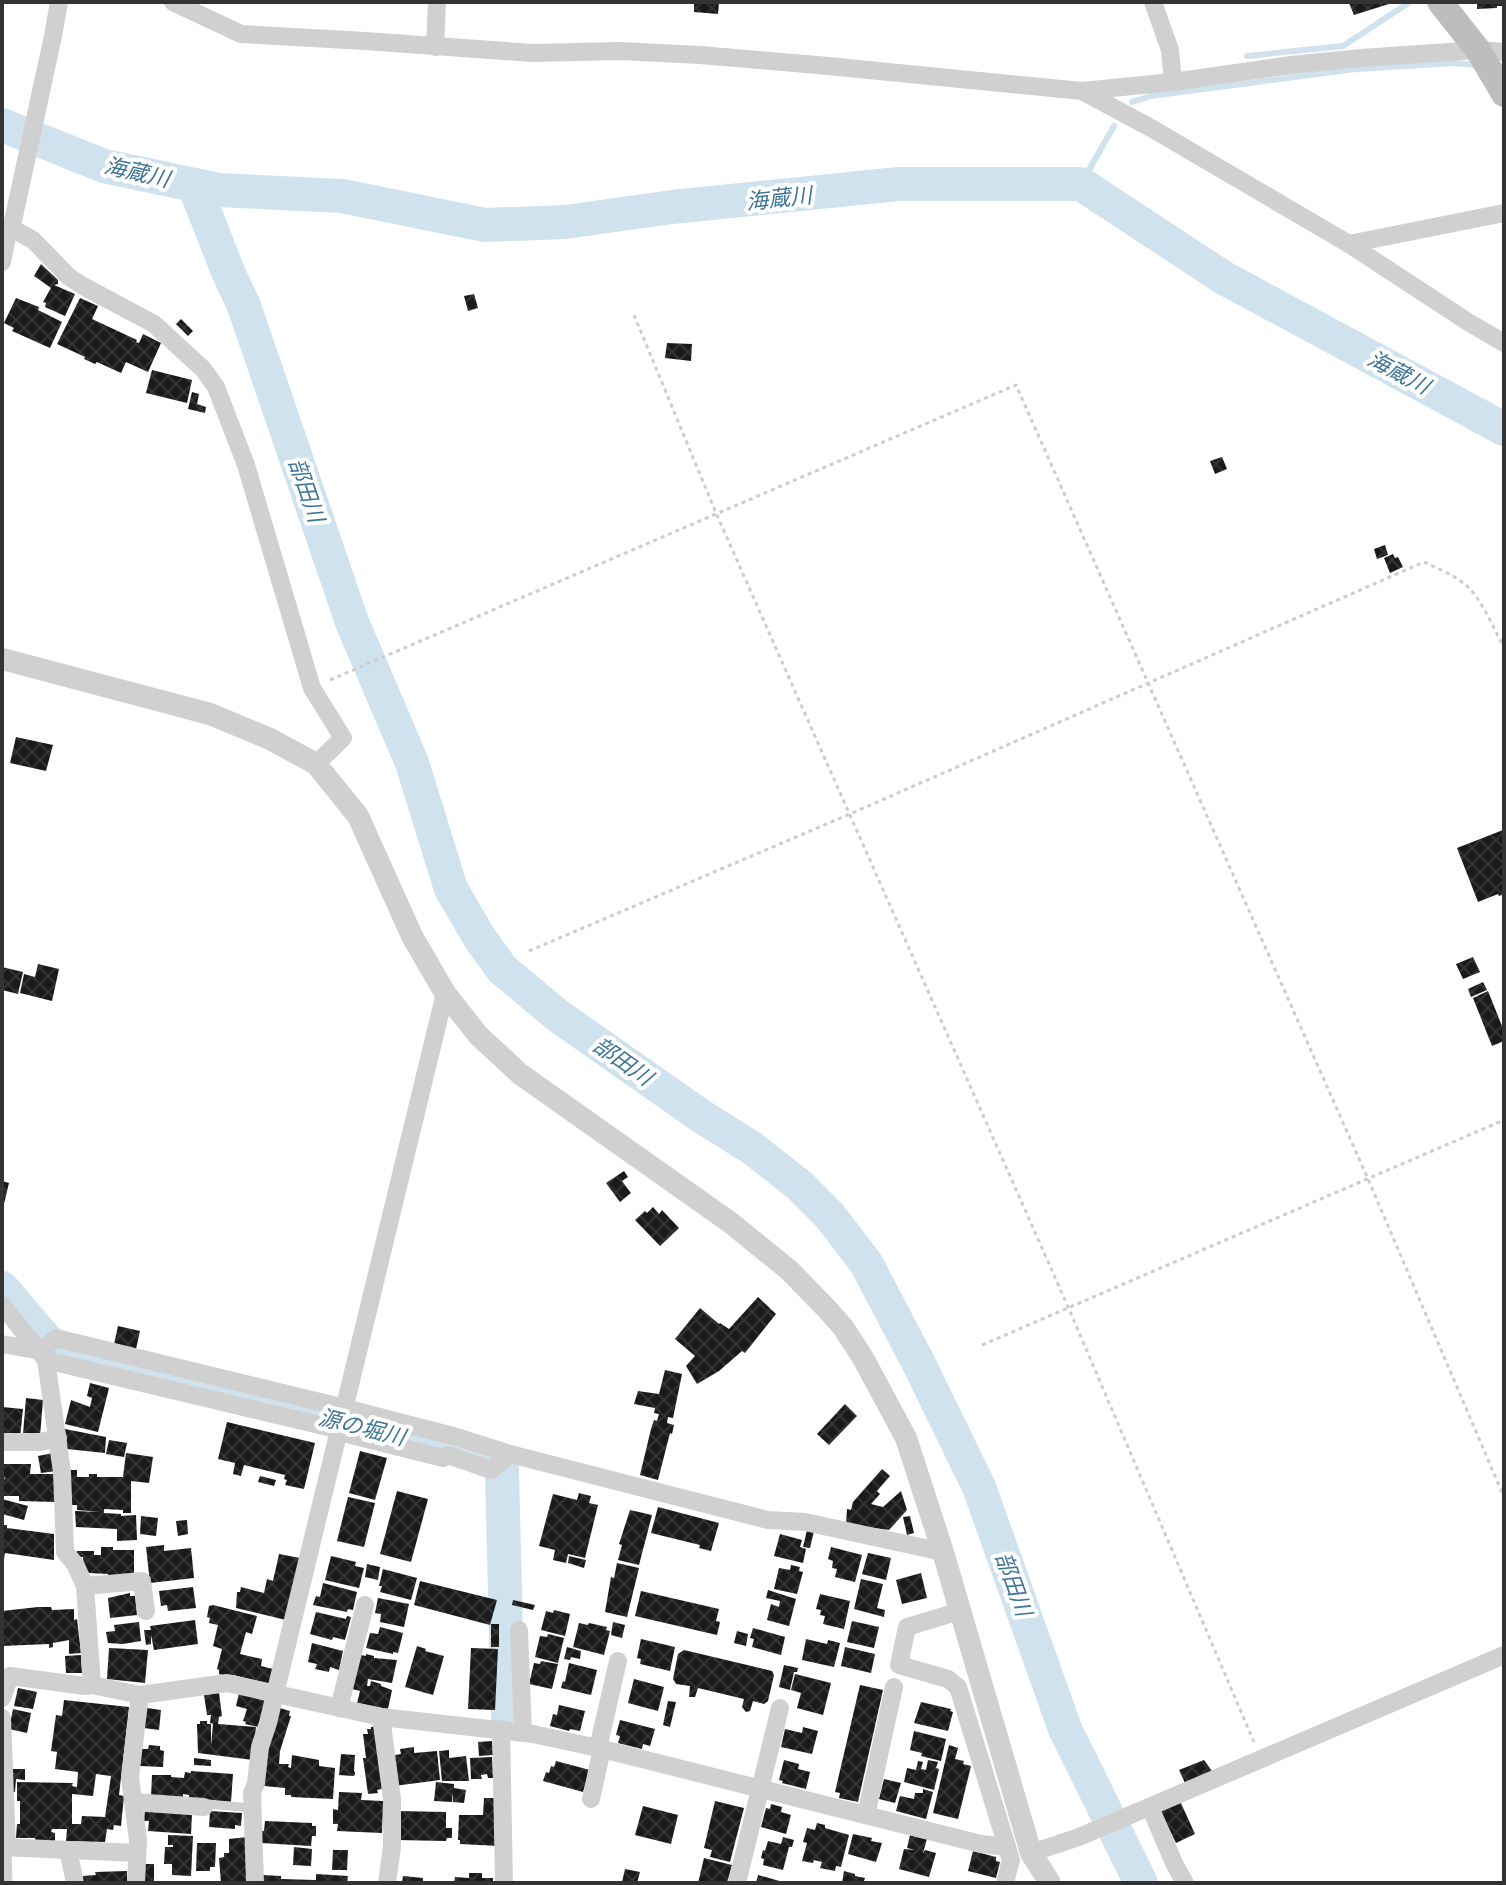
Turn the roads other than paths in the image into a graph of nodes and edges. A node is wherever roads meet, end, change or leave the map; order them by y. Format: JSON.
{"nodes":[{"id":1,"x":59,"y":2,"type":"edge"},
{"id":2,"x":173,"y":2,"type":"edge"},
{"id":3,"x":437,"y":2,"type":"edge"},
{"id":4,"x":1153,"y":2,"type":"edge"},
{"id":5,"x":1440,"y":2,"type":"edge"},
{"id":6,"x":435,"y":47,"type":"junction"},
{"id":7,"x":1488,"y":52,"type":"edge"},
{"id":8,"x":1173,"y":82,"type":"junction"},
{"id":9,"x":1502,"y":90,"type":"edge"},
{"id":10,"x":1082,"y":91,"type":"junction"},
{"id":11,"x":1504,"y":213,"type":"edge"},
{"id":12,"x":11,"y":224,"type":"junction"},
{"id":13,"x":1349,"y":244,"type":"junction"},
{"id":14,"x":2,"y":262,"type":"edge"},
{"id":15,"x":1504,"y":343,"type":"edge"},
{"id":16,"x":2,"y":659,"type":"edge"},
{"id":17,"x":316,"y":764,"type":"junction"},
{"id":18,"x":445,"y":993,"type":"junction"},
{"id":19,"x":2,"y":1305,"type":"edge"},
{"id":20,"x":2,"y":1344,"type":"edge"},
{"id":21,"x":46,"y":1350,"type":"junction"},
{"id":22,"x":342,"y":1422,"type":"junction"},
{"id":23,"x":58,"y":1438,"type":"junction"},
{"id":24,"x":2,"y":1442,"type":"edge"},
{"id":25,"x":510,"y":1454,"type":"junction"},
{"id":26,"x":943,"y":1552,"type":"junction"},
{"id":27,"x":85,"y":1586,"type":"junction"},
{"id":28,"x":365,"y":1605,"type":"dead end"},
{"id":29,"x":146,"y":1611,"type":"dead end"},
{"id":30,"x":960,"y":1611,"type":"junction"},
{"id":31,"x":519,"y":1630,"type":"dead end"},
{"id":32,"x":1504,"y":1655,"type":"edge"},
{"id":33,"x":618,"y":1661,"type":"dead end"},
{"id":34,"x":92,"y":1685,"type":"junction"},
{"id":35,"x":894,"y":1687,"type":"dead end"},
{"id":36,"x":274,"y":1694,"type":"junction"},
{"id":37,"x":140,"y":1695,"type":"junction"},
{"id":38,"x":2,"y":1698,"type":"edge"},
{"id":39,"x":339,"y":1708,"type":"junction"},
{"id":40,"x":780,"y":1708,"type":"dead end"},
{"id":41,"x":381,"y":1717,"type":"junction"},
{"id":42,"x":2,"y":1718,"type":"edge"},
{"id":43,"x":501,"y":1729,"type":"junction"},
{"id":44,"x":523,"y":1732,"type":"junction"},
{"id":45,"x":600,"y":1749,"type":"junction"},
{"id":46,"x":761,"y":1789,"type":"junction"},
{"id":47,"x":591,"y":1799,"type":"dead end"},
{"id":48,"x":133,"y":1802,"type":"junction"},
{"id":49,"x":204,"y":1807,"type":"joint"},
{"id":50,"x":251,"y":1808,"type":"junction"},
{"id":51,"x":1142,"y":1810,"type":"junction"},
{"id":52,"x":866,"y":1815,"type":"junction"},
{"id":53,"x":4,"y":1847,"type":"edge"},
{"id":54,"x":1007,"y":1847,"type":"junction"},
{"id":55,"x":68,"y":1850,"type":"junction"},
{"id":56,"x":137,"y":1853,"type":"junction"},
{"id":57,"x":1031,"y":1853,"type":"junction"},
{"id":58,"x":8,"y":1883,"type":"edge"},
{"id":59,"x":75,"y":1883,"type":"edge"},
{"id":60,"x":136,"y":1883,"type":"edge"},
{"id":61,"x":255,"y":1883,"type":"edge"},
{"id":62,"x":387,"y":1883,"type":"edge"},
{"id":63,"x":504,"y":1883,"type":"edge"},
{"id":64,"x":737,"y":1883,"type":"edge"},
{"id":65,"x":1005,"y":1883,"type":"edge"},
{"id":66,"x":1050,"y":1883,"type":"edge"},
{"id":67,"x":1185,"y":1883,"type":"edge"}],
"edges":[{"from":1,"to":12,"type":"street"},
{"from":2,"to":6,"type":"street"},
{"from":3,"to":6,"type":"street"},
{"from":4,"to":8,"type":"street"},
{"from":5,"to":7,"type":"main road"},
{"from":6,"to":10,"type":"street"},
{"from":7,"to":8,"type":"street"},
{"from":7,"to":9,"type":"main road"},
{"from":8,"to":10,"type":"street"},
{"from":10,"to":13,"type":"street"},
{"from":11,"to":13,"type":"street"},
{"from":12,"to":14,"type":"street"},
{"from":12,"to":17,"type":"street"},
{"from":13,"to":15,"type":"street"},
{"from":16,"to":17,"type":"street"},
{"from":17,"to":18,"type":"street"},
{"from":18,"to":22,"type":"street"},
{"from":18,"to":26,"type":"street"},
{"from":19,"to":21,"type":"street"},
{"from":20,"to":21,"type":"street"},
{"from":21,"to":22,"type":"street"},
{"from":21,"to":23,"type":"street"},
{"from":22,"to":25,"type":"street"},
{"from":22,"to":25,"type":"street"},
{"from":22,"to":36,"type":"street"},
{"from":23,"to":24,"type":"street"},
{"from":23,"to":27,"type":"street"},
{"from":25,"to":26,"type":"street"},
{"from":26,"to":30,"type":"street"},
{"from":27,"to":29,"type":"street"},
{"from":27,"to":34,"type":"street"},
{"from":28,"to":39,"type":"street"},
{"from":30,"to":54,"type":"street"},
{"from":30,"to":57,"type":"street"},
{"from":31,"to":44,"type":"street"},
{"from":32,"to":51,"type":"street"},
{"from":33,"to":45,"type":"street"},
{"from":34,"to":37,"type":"street"},
{"from":34,"to":38,"type":"street"},
{"from":35,"to":52,"type":"street"},
{"from":36,"to":37,"type":"street"},
{"from":36,"to":39,"type":"street"},
{"from":36,"to":50,"type":"street"},
{"from":37,"to":48,"type":"street"},
{"from":39,"to":41,"type":"street"},
{"from":40,"to":46,"type":"street"},
{"from":41,"to":43,"type":"street"},
{"from":41,"to":62,"type":"street"},
{"from":42,"to":53,"type":"street"},
{"from":43,"to":44,"type":"street"},
{"from":43,"to":63,"type":"street"},
{"from":44,"to":45,"type":"street"},
{"from":45,"to":46,"type":"street"},
{"from":45,"to":47,"type":"street"},
{"from":46,"to":52,"type":"street"},
{"from":46,"to":64,"type":"street"},
{"from":48,"to":49,"type":"street"},
{"from":48,"to":56,"type":"street"},
{"from":49,"to":50,"type":"lane"},
{"from":50,"to":61,"type":"street"},
{"from":51,"to":57,"type":"street"},
{"from":51,"to":67,"type":"street"},
{"from":52,"to":54,"type":"street"},
{"from":53,"to":55,"type":"street"},
{"from":53,"to":58,"type":"lane"},
{"from":54,"to":65,"type":"street"},
{"from":55,"to":56,"type":"street"},
{"from":55,"to":59,"type":"street"},
{"from":56,"to":60,"type":"street"},
{"from":57,"to":66,"type":"street"}]}
